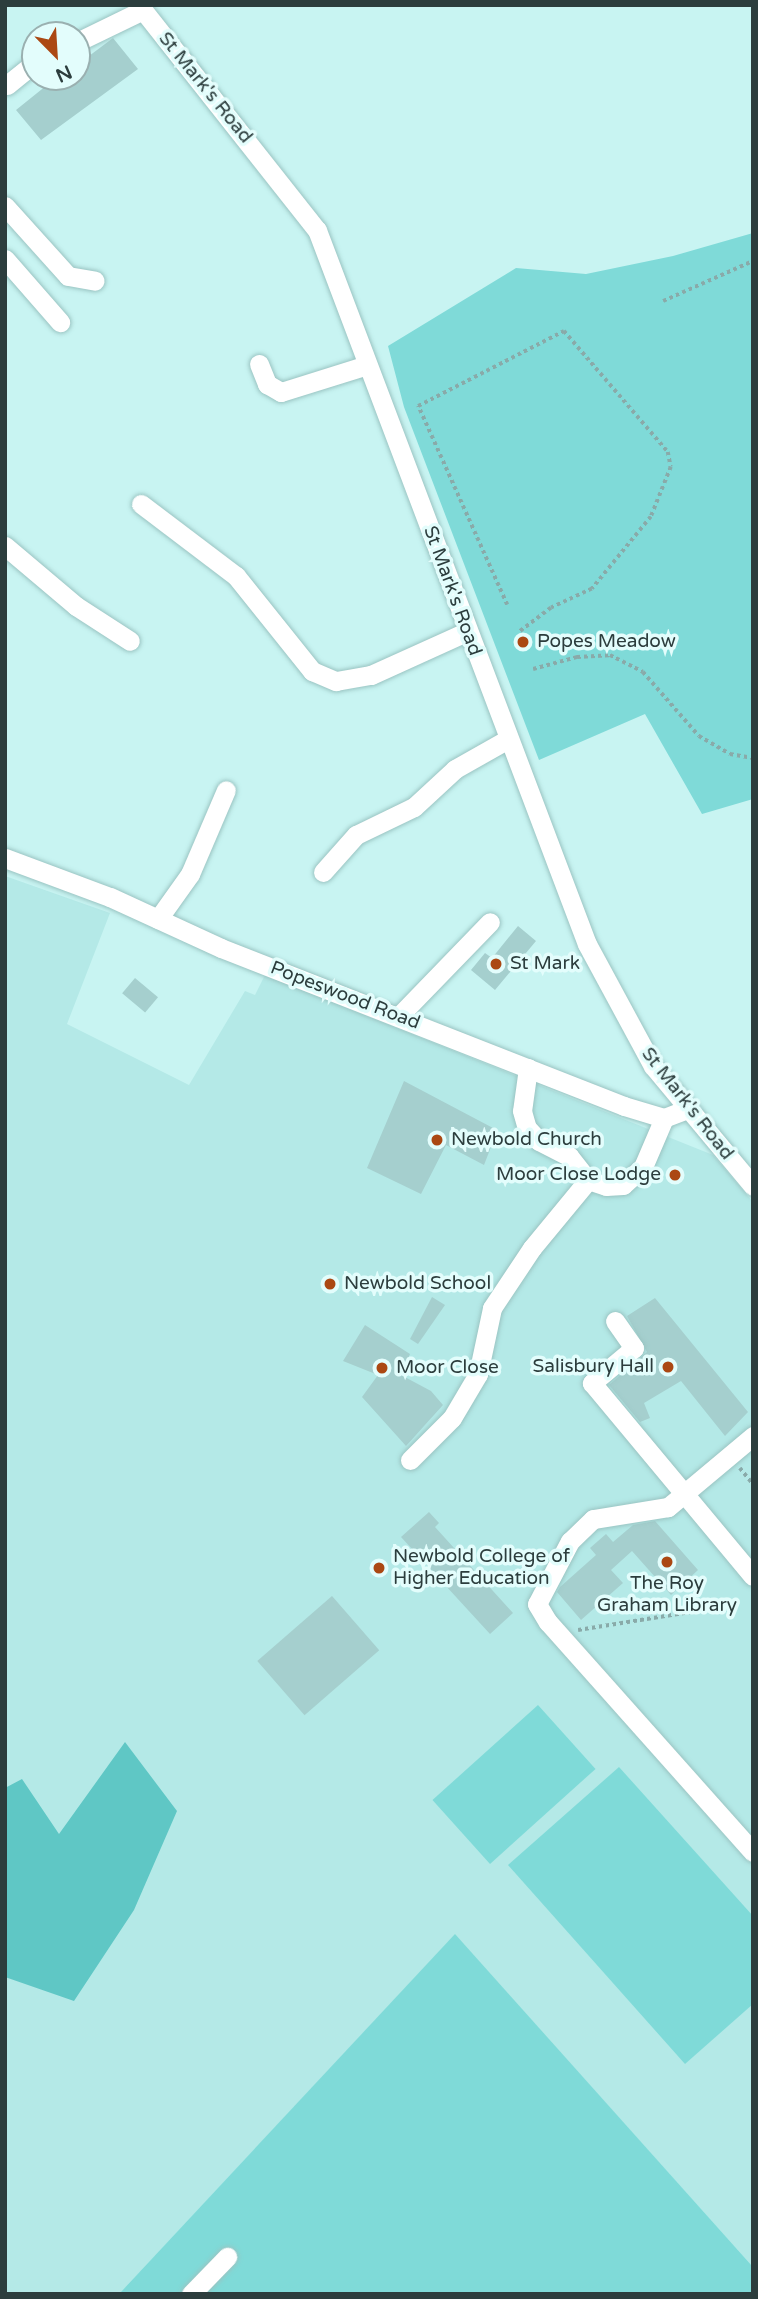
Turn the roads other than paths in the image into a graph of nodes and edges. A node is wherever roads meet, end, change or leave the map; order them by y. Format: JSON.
{"nodes":[{"id":1,"x":141,"y":8,"type":"edge"},
{"id":2,"x":91,"y":35,"type":"edge"},
{"id":3,"x":21,"y":74,"type":"edge"},
{"id":4,"x":7,"y":85,"type":"edge"},
{"id":5,"x":5,"y":206,"type":"edge"},
{"id":6,"x":5,"y":259,"type":"edge"},
{"id":7,"x":95,"y":281,"type":"dead end"},
{"id":8,"x":60,"y":322,"type":"dead end"},
{"id":9,"x":259,"y":364,"type":"dead end"},
{"id":10,"x":367,"y":365,"type":"junction"},
{"id":11,"x":141,"y":504,"type":"dead end"},
{"id":12,"x":5,"y":546,"type":"edge"},
{"id":13,"x":466,"y":632,"type":"junction"},
{"id":14,"x":130,"y":641,"type":"dead end"},
{"id":15,"x":508,"y":739,"type":"junction"},
{"id":16,"x":226,"y":790,"type":"dead end"},
{"id":17,"x":5,"y":858,"type":"edge"},
{"id":18,"x":323,"y":872,"type":"dead end"},
{"id":19,"x":158,"y":919,"type":"junction"},
{"id":20,"x":490,"y":922,"type":"dead end"},
{"id":21,"x":398,"y":1017,"type":"junction"},
{"id":22,"x":528,"y":1068,"type":"junction"},
{"id":23,"x":688,"y":1109,"type":"junction"},
{"id":24,"x":664,"y":1118,"type":"junction"},
{"id":25,"x":588,"y":1180,"type":"junction"},
{"id":26,"x":753,"y":1186,"type":"edge"},
{"id":27,"x":615,"y":1321,"type":"dead end"},
{"id":28,"x":753,"y":1436,"type":"edge"},
{"id":29,"x":410,"y":1460,"type":"dead end"},
{"id":30,"x":683,"y":1495,"type":"junction"},
{"id":31,"x":753,"y":1576,"type":"edge"},
{"id":32,"x":753,"y":1852,"type":"edge"},
{"id":33,"x":227,"y":2257,"type":"dead end"},
{"id":34,"x":191,"y":2294,"type":"edge"}],
"edges":[{"from":1,"to":2,"type":"street"},
{"from":1,"to":10,"type":"street","name":"St Mark's Road"},
{"from":3,"to":4,"type":"street"},
{"from":5,"to":7,"type":"street"},
{"from":6,"to":8,"type":"street"},
{"from":9,"to":10,"type":"street"},
{"from":10,"to":13,"type":"street","name":"St Mark's Road"},
{"from":11,"to":13,"type":"street"},
{"from":12,"to":14,"type":"street"},
{"from":13,"to":15,"type":"street","name":"St Mark's Road"},
{"from":15,"to":18,"type":"street"},
{"from":15,"to":23,"type":"street","name":"St Mark's Road"},
{"from":16,"to":19,"type":"street"},
{"from":17,"to":19,"type":"street","name":"Popeswood Road"},
{"from":19,"to":21,"type":"street","name":"Popeswood Road"},
{"from":20,"to":21,"type":"street"},
{"from":21,"to":22,"type":"street","name":"Popeswood Road"},
{"from":22,"to":24,"type":"street","name":"Popeswood Road"},
{"from":22,"to":25,"type":"street"},
{"from":23,"to":24,"type":"street"},
{"from":23,"to":26,"type":"street","name":"St Mark's Road"},
{"from":24,"to":25,"type":"street"},
{"from":25,"to":29,"type":"street"},
{"from":27,"to":30,"type":"street"},
{"from":28,"to":30,"type":"street"},
{"from":30,"to":31,"type":"street"},
{"from":30,"to":32,"type":"street"},
{"from":33,"to":34,"type":"street"}]}
